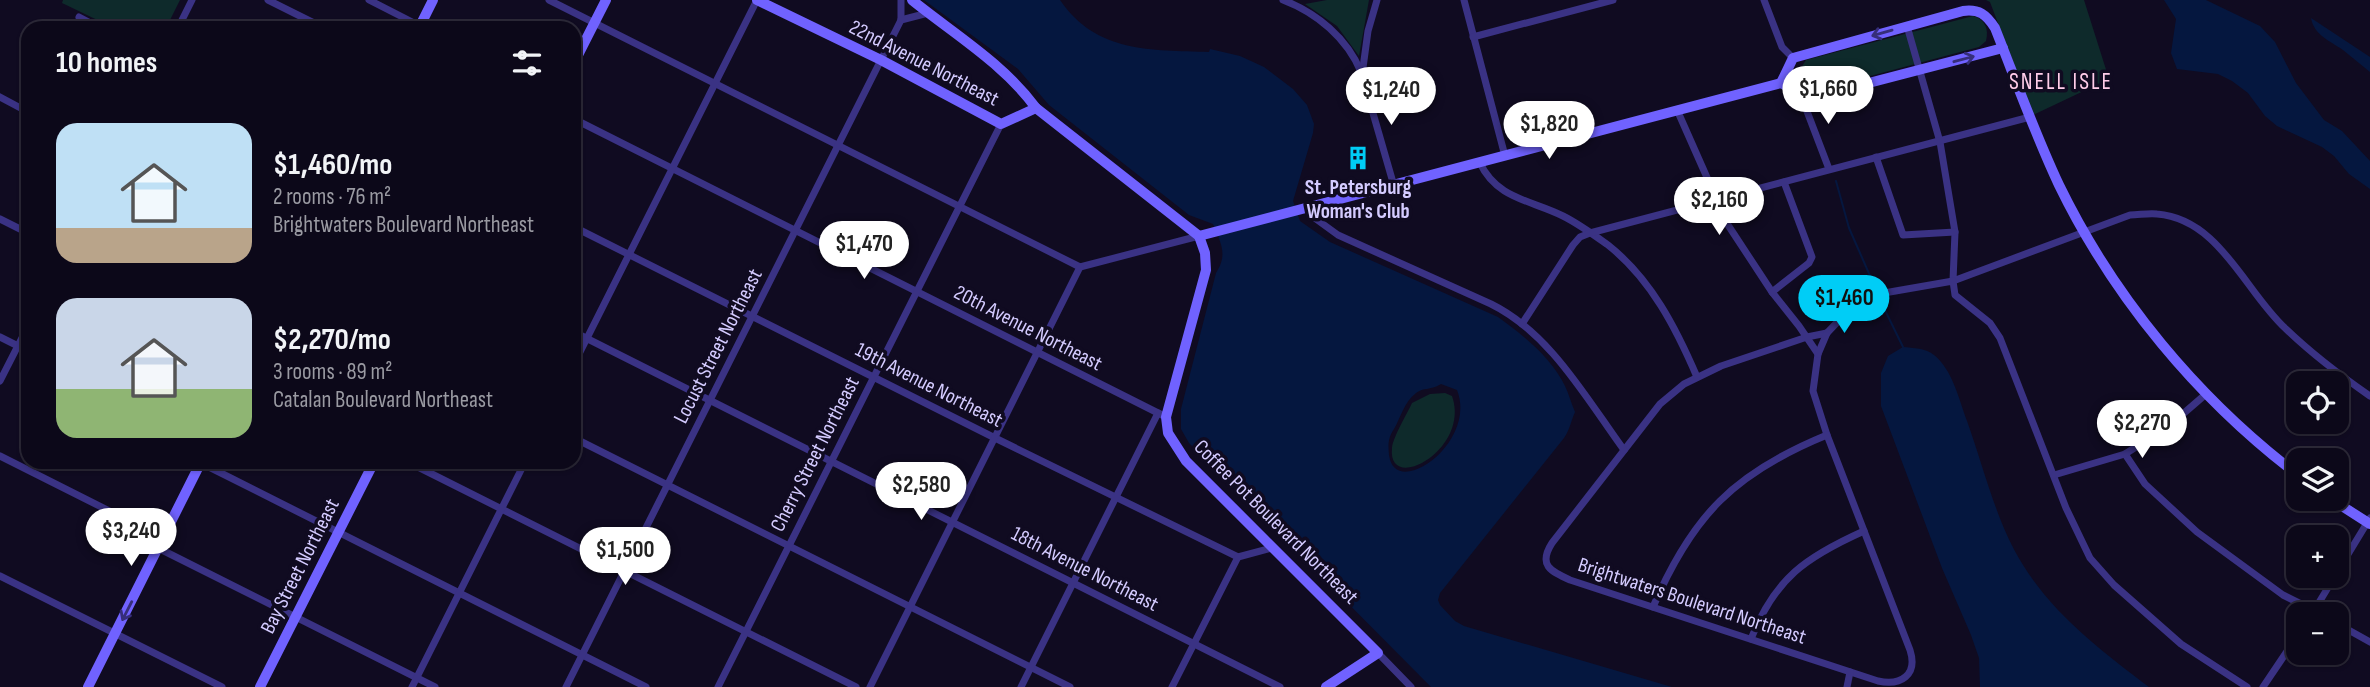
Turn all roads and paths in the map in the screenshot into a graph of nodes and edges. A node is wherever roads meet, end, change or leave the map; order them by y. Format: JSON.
{"nodes":[{"id":1,"x":192,"y":0,"type":"edge"},
{"id":2,"x":268,"y":0,"type":"edge"},
{"id":3,"x":369,"y":0,"type":"edge"},
{"id":4,"x":433,"y":0,"type":"edge"},
{"id":5,"x":549,"y":0,"type":"edge"},
{"id":6,"x":606,"y":0,"type":"edge"},
{"id":7,"x":757,"y":0,"type":"edge"},
{"id":8,"x":901,"y":0,"type":"edge"},
{"id":9,"x":912,"y":0,"type":"edge"},
{"id":10,"x":1283,"y":0,"type":"edge"},
{"id":11,"x":1377,"y":0,"type":"edge"},
{"id":12,"x":1464,"y":0,"type":"edge"},
{"id":13,"x":1613,"y":0,"type":"edge"},
{"id":14,"x":1764,"y":0,"type":"edge"},
{"id":15,"x":928,"y":13,"type":"junction"},
{"id":16,"x":79,"y":17,"type":"dead end"},
{"id":17,"x":901,"y":20,"type":"junction"},
{"id":18,"x":87,"y":21,"type":"edge"},
{"id":19,"x":182,"y":21,"type":"edge"},
{"id":20,"x":310,"y":21,"type":"edge"},
{"id":21,"x":409,"y":21,"type":"edge"},
{"id":22,"x":423,"y":21,"type":"edge"},
{"id":23,"x":594,"y":23,"type":"junction"},
{"id":24,"x":1907,"y":26,"type":"junction"},
{"id":25,"x":1473,"y":37,"type":"junction"},
{"id":26,"x":2003,"y":48,"type":"junction"},
{"id":27,"x":581,"y":49,"type":"edge"},
{"id":28,"x":1793,"y":58,"type":"junction"},
{"id":29,"x":881,"y":60,"type":"junction"},
{"id":30,"x":1920,"y":70,"type":"junction"},
{"id":31,"x":1362,"y":75,"type":"junction"},
{"id":32,"x":1781,"y":83,"type":"junction"},
{"id":33,"x":715,"y":84,"type":"junction"},
{"id":34,"x":1800,"y":93,"type":"junction"},
{"id":35,"x":0,"y":97,"type":"edge"},
{"id":36,"x":21,"y":108,"type":"edge"},
{"id":37,"x":1036,"y":108,"type":"junction"},
{"id":38,"x":1678,"y":112,"type":"junction"},
{"id":39,"x":2030,"y":117,"type":"junction"},
{"id":40,"x":581,"y":123,"type":"edge"},
{"id":41,"x":1000,"y":124,"type":"junction"},
{"id":42,"x":1940,"y":142,"type":"junction"},
{"id":43,"x":838,"y":145,"type":"junction"},
{"id":44,"x":1505,"y":156,"type":"junction"},
{"id":45,"x":1876,"y":158,"type":"junction"},
{"id":46,"x":1480,"y":163,"type":"junction"},
{"id":47,"x":672,"y":169,"type":"junction"},
{"id":48,"x":1829,"y":169,"type":"junction"},
{"id":49,"x":1784,"y":181,"type":"junction"},
{"id":50,"x":1394,"y":186,"type":"junction"},
{"id":51,"x":1716,"y":200,"type":"junction"},
{"id":52,"x":959,"y":206,"type":"junction"},
{"id":53,"x":1309,"y":208,"type":"junction"},
{"id":54,"x":0,"y":219,"type":"edge"},
{"id":55,"x":21,"y":230,"type":"edge"},
{"id":56,"x":581,"y":231,"type":"edge"},
{"id":57,"x":795,"y":231,"type":"junction"},
{"id":58,"x":1955,"y":232,"type":"junction"},
{"id":59,"x":2084,"y":232,"type":"junction"},
{"id":60,"x":1590,"y":233,"type":"junction"},
{"id":61,"x":1199,"y":236,"type":"junction"},
{"id":62,"x":629,"y":255,"type":"junction"},
{"id":63,"x":1080,"y":267,"type":"junction"},
{"id":64,"x":1953,"y":281,"type":"junction"},
{"id":65,"x":916,"y":291,"type":"junction"},
{"id":66,"x":1772,"y":292,"type":"junction"},
{"id":67,"x":753,"y":316,"type":"junction"},
{"id":68,"x":1521,"y":324,"type":"junction"},
{"id":69,"x":1827,"y":333,"type":"junction"},
{"id":70,"x":581,"y":336,"type":"edge"},
{"id":71,"x":0,"y":337,"type":"edge"},
{"id":72,"x":1807,"y":337,"type":"junction"},
{"id":73,"x":587,"y":339,"type":"junction"},
{"id":74,"x":21,"y":340,"type":"edge"},
{"id":75,"x":18,"y":346,"type":"junction"},
{"id":76,"x":21,"y":348,"type":"edge"},
{"id":77,"x":581,"y":351,"type":"edge"},
{"id":78,"x":1038,"y":352,"type":"junction"},
{"id":79,"x":1818,"y":354,"type":"junction"},
{"id":80,"x":874,"y":376,"type":"junction"},
{"id":81,"x":1697,"y":377,"type":"junction"},
{"id":82,"x":0,"y":381,"type":"edge"},
{"id":83,"x":2206,"y":394,"type":"junction"},
{"id":84,"x":2370,"y":396,"type":"edge"},
{"id":85,"x":710,"y":401,"type":"junction"},
{"id":86,"x":1162,"y":415,"type":"junction"},
{"id":87,"x":1827,"y":435,"type":"junction"},
{"id":88,"x":995,"y":438,"type":"junction"},
{"id":89,"x":581,"y":442,"type":"edge"},
{"id":90,"x":1624,"y":450,"type":"junction"},
{"id":91,"x":2125,"y":454,"type":"junction"},
{"id":92,"x":0,"y":456,"type":"edge"},
{"id":93,"x":831,"y":461,"type":"junction"},
{"id":94,"x":2286,"y":465,"type":"edge"},
{"id":95,"x":21,"y":467,"type":"edge"},
{"id":96,"x":24,"y":469,"type":"edge"},
{"id":97,"x":198,"y":469,"type":"edge"},
{"id":98,"x":213,"y":469,"type":"edge"},
{"id":99,"x":370,"y":469,"type":"edge"},
{"id":100,"x":422,"y":469,"type":"edge"},
{"id":101,"x":521,"y":469,"type":"edge"},
{"id":102,"x":2054,"y":475,"type":"junction"},
{"id":103,"x":668,"y":485,"type":"junction"},
{"id":104,"x":1116,"y":497,"type":"junction"},
{"id":105,"x":501,"y":509,"type":"junction"},
{"id":106,"x":2349,"y":509,"type":"edge"},
{"id":107,"x":2369,"y":521,"type":"edge"},
{"id":108,"x":952,"y":523,"type":"junction"},
{"id":109,"x":1864,"y":531,"type":"junction"},
{"id":110,"x":338,"y":532,"type":"junction"},
{"id":111,"x":160,"y":543,"type":"junction"},
{"id":112,"x":789,"y":545,"type":"junction"},
{"id":113,"x":1272,"y":548,"type":"junction"},
{"id":114,"x":2349,"y":554,"type":"edge"},
{"id":115,"x":1238,"y":557,"type":"junction"},
{"id":116,"x":624,"y":571,"type":"junction"},
{"id":117,"x":0,"y":576,"type":"edge"},
{"id":118,"x":1073,"y":583,"type":"junction"},
{"id":119,"x":459,"y":593,"type":"junction"},
{"id":120,"x":2295,"y":602,"type":"edge"},
{"id":121,"x":910,"y":606,"type":"junction"},
{"id":122,"x":1653,"y":607,"type":"junction"},
{"id":123,"x":296,"y":617,"type":"junction"},
{"id":124,"x":2349,"y":630,"type":"edge"},
{"id":125,"x":745,"y":632,"type":"junction"},
{"id":126,"x":115,"y":634,"type":"junction"},
{"id":127,"x":1751,"y":639,"type":"junction"},
{"id":128,"x":2370,"y":642,"type":"edge"},
{"id":129,"x":1194,"y":644,"type":"junction"},
{"id":130,"x":1378,"y":653,"type":"junction"},
{"id":131,"x":2286,"y":653,"type":"edge"},
{"id":132,"x":582,"y":655,"type":"junction"},
{"id":133,"x":1031,"y":667,"type":"junction"},
{"id":134,"x":1850,"y":672,"type":"junction"},
{"id":135,"x":416,"y":678,"type":"junction"},
{"id":136,"x":88,"y":687,"type":"edge"},
{"id":137,"x":222,"y":687,"type":"edge"},
{"id":138,"x":260,"y":687,"type":"edge"},
{"id":139,"x":412,"y":687,"type":"edge"},
{"id":140,"x":435,"y":687,"type":"edge"},
{"id":141,"x":566,"y":687,"type":"edge"},
{"id":142,"x":646,"y":687,"type":"edge"},
{"id":143,"x":718,"y":687,"type":"edge"},
{"id":144,"x":856,"y":687,"type":"edge"},
{"id":145,"x":870,"y":687,"type":"edge"},
{"id":146,"x":1021,"y":687,"type":"edge"},
{"id":147,"x":1070,"y":687,"type":"edge"},
{"id":148,"x":1172,"y":687,"type":"edge"},
{"id":149,"x":1280,"y":687,"type":"edge"},
{"id":150,"x":1326,"y":687,"type":"edge"},
{"id":151,"x":1411,"y":687,"type":"edge"},
{"id":152,"x":1847,"y":687,"type":"edge"},
{"id":153,"x":2247,"y":687,"type":"edge"},
{"id":154,"x":2263,"y":687,"type":"edge"}],
"edges":[{"from":1,"to":19,"type":"street"},
{"from":2,"to":20,"type":"street"},
{"from":3,"to":21,"type":"street"},
{"from":4,"to":22,"type":"street"},
{"from":5,"to":23,"type":"street"},
{"from":6,"to":23,"type":"street"},
{"from":7,"to":29,"type":"street","name":"22nd Avenue Northeast"},
{"from":7,"to":33,"type":"street"},
{"from":8,"to":17,"type":"street","name":"Locust Street Northeast"},
{"from":9,"to":15,"type":"street"},
{"from":10,"to":31,"type":"street"},
{"from":11,"to":31,"type":"street"},
{"from":12,"to":25,"type":"street"},
{"from":13,"to":25,"type":"street"},
{"from":14,"to":28,"type":"street"},
{"from":15,"to":17,"type":"street"},
{"from":15,"to":37,"type":"street"},
{"from":16,"to":18,"type":"street"},
{"from":17,"to":29,"type":"street","name":"Locust Street Northeast"},
{"from":23,"to":27,"type":"street"},
{"from":23,"to":33,"type":"street"},
{"from":24,"to":26,"type":"street"},
{"from":24,"to":28,"type":"street","one_way":true},
{"from":24,"to":30,"type":"street"},
{"from":25,"to":44,"type":"street"},
{"from":30,"to":26,"type":"street","one_way":true},
{"from":26,"to":39,"type":"street"},
{"from":28,"to":32,"type":"street"},
{"from":29,"to":41,"type":"street","name":"22nd Avenue Northeast"},
{"from":29,"to":43,"type":"street","name":"Locust Street Northeast"},
{"from":30,"to":34,"type":"street"},
{"from":30,"to":42,"type":"street"},
{"from":31,"to":50,"type":"street"},
{"from":32,"to":34,"type":"street"},
{"from":32,"to":38,"type":"street"},
{"from":33,"to":43,"type":"street"},
{"from":33,"to":47,"type":"street"},
{"from":34,"to":48,"type":"street"},
{"from":35,"to":36,"type":"street"},
{"from":37,"to":41,"type":"street","name":"22nd Avenue Northeast"},
{"from":37,"to":61,"type":"street"},
{"from":38,"to":44,"type":"street"},
{"from":38,"to":51,"type":"street"},
{"from":39,"to":42,"type":"street"},
{"from":39,"to":59,"type":"street"},
{"from":40,"to":47,"type":"street","name":"20th Avenue Northeast"},
{"from":41,"to":52,"type":"street","name":"Cherry Street Northeast"},
{"from":42,"to":45,"type":"street"},
{"from":42,"to":58,"type":"street"},
{"from":43,"to":52,"type":"street"},
{"from":43,"to":57,"type":"street","name":"Locust Street Northeast"},
{"from":44,"to":46,"type":"street"},
{"from":45,"to":48,"type":"street"},
{"from":45,"to":58,"type":"street"},
{"from":46,"to":50,"type":"street"},
{"from":46,"to":60,"type":"street"},
{"from":47,"to":57,"type":"street","name":"20th Avenue Northeast"},
{"from":47,"to":62,"type":"street"},
{"from":48,"to":49,"type":"street"},
{"from":49,"to":51,"type":"street"},
{"from":49,"to":66,"type":"street"},
{"from":50,"to":53,"type":"street"},
{"from":51,"to":60,"type":"street"},
{"from":51,"to":66,"type":"street"},
{"from":52,"to":63,"type":"street"},
{"from":52,"to":65,"type":"street","name":"Cherry Street Northeast"},
{"from":53,"to":61,"type":"street"},
{"from":53,"to":68,"type":"street"},
{"from":54,"to":55,"type":"street"},
{"from":56,"to":62,"type":"street","name":"19th Avenue Northeast"},
{"from":57,"to":65,"type":"street","name":"20th Avenue Northeast"},
{"from":57,"to":67,"type":"street","name":"Locust Street Northeast"},
{"from":58,"to":64,"type":"street"},
{"from":59,"to":64,"type":"street","name":"Brightwaters Boulevard Northeast"},
{"from":59,"to":83,"type":"street"},
{"from":59,"to":84,"type":"street","name":"Brightwaters Boulevard Northeast"},
{"from":60,"to":68,"type":"street"},
{"from":60,"to":81,"type":"street"},
{"from":61,"to":63,"type":"street"},
{"from":61,"to":86,"type":"street"},
{"from":62,"to":67,"type":"street","name":"19th Avenue Northeast"},
{"from":62,"to":73,"type":"street"},
{"from":63,"to":78,"type":"street"},
{"from":64,"to":69,"type":"street","name":"Brightwaters Boulevard Northeast"},
{"from":64,"to":102,"type":"street"},
{"from":65,"to":78,"type":"street","name":"20th Avenue Northeast"},
{"from":65,"to":80,"type":"street","name":"Cherry Street Northeast"},
{"from":66,"to":72,"type":"street"},
{"from":67,"to":80,"type":"street","name":"19th Avenue Northeast"},
{"from":67,"to":85,"type":"street","name":"Locust Street Northeast"},
{"from":68,"to":90,"type":"street"},
{"from":69,"to":72,"type":"street"},
{"from":69,"to":79,"type":"street","name":"Brightwaters Boulevard Northeast"},
{"from":70,"to":73,"type":"street","name":"18th Avenue Northeast"},
{"from":71,"to":75,"type":"street"},
{"from":72,"to":79,"type":"street"},
{"from":72,"to":81,"type":"street"},
{"from":73,"to":77,"type":"street"},
{"from":73,"to":85,"type":"street","name":"18th Avenue Northeast"},
{"from":74,"to":75,"type":"street"},
{"from":75,"to":76,"type":"street"},
{"from":75,"to":82,"type":"street"},
{"from":78,"to":86,"type":"street","name":"20th Avenue Northeast"},
{"from":78,"to":88,"type":"street"},
{"from":79,"to":87,"type":"street","name":"Brightwaters Boulevard Northeast"},
{"from":80,"to":88,"type":"street","name":"19th Avenue Northeast"},
{"from":80,"to":93,"type":"street","name":"Cherry Street Northeast"},
{"from":81,"to":90,"type":"street"},
{"from":83,"to":91,"type":"street"},
{"from":83,"to":94,"type":"street"},
{"from":85,"to":93,"type":"street","name":"18th Avenue Northeast"},
{"from":85,"to":103,"type":"street","name":"Locust Street Northeast"},
{"from":86,"to":104,"type":"street"},
{"from":86,"to":113,"type":"street","name":"Coffee Pot Boulevard Northeast"},
{"from":87,"to":109,"type":"street","name":"Brightwaters Boulevard Northeast"},
{"from":87,"to":122,"type":"street"},
{"from":88,"to":104,"type":"street","name":"19th Avenue Northeast"},
{"from":88,"to":108,"type":"street"},
{"from":89,"to":103,"type":"street"},
{"from":90,"to":122,"type":"street","name":"Brightwaters Boulevard Northeast"},
{"from":91,"to":102,"type":"street"},
{"from":91,"to":120,"type":"street"},
{"from":92,"to":95,"type":"street"},
{"from":93,"to":108,"type":"street","name":"18th Avenue Northeast"},
{"from":93,"to":112,"type":"street","name":"Cherry Street Northeast"},
{"from":96,"to":111,"type":"street"},
{"from":97,"to":111,"type":"street"},
{"from":98,"to":110,"type":"street"},
{"from":99,"to":110,"type":"street","name":"Bay Street Northeast"},
{"from":100,"to":105,"type":"street"},
{"from":101,"to":105,"type":"street"},
{"from":102,"to":153,"type":"street"},
{"from":103,"to":112,"type":"street"},
{"from":103,"to":116,"type":"street","name":"Locust Street Northeast"},
{"from":104,"to":115,"type":"street","name":"19th Avenue Northeast"},
{"from":104,"to":118,"type":"street"},
{"from":105,"to":116,"type":"street"},
{"from":105,"to":119,"type":"street"},
{"from":106,"to":107,"type":"street"},
{"from":107,"to":114,"type":"street"},
{"from":108,"to":118,"type":"street","name":"18th Avenue Northeast"},
{"from":108,"to":121,"type":"street"},
{"from":109,"to":127,"type":"street"},
{"from":109,"to":134,"type":"street","name":"Brightwaters Boulevard Northeast"},
{"from":110,"to":119,"type":"street"},
{"from":110,"to":123,"type":"street","name":"Bay Street Northeast"},
{"from":111,"to":123,"type":"street"},
{"from":111,"to":126,"type":"street","one_way":true},
{"from":112,"to":121,"type":"street"},
{"from":112,"to":125,"type":"street","name":"Cherry Street Northeast"},
{"from":113,"to":115,"type":"street"},
{"from":113,"to":130,"type":"street","name":"Coffee Pot Boulevard Northeast"},
{"from":115,"to":129,"type":"street"},
{"from":116,"to":125,"type":"street"},
{"from":116,"to":132,"type":"street","name":"Locust Street Northeast"},
{"from":117,"to":126,"type":"street"},
{"from":118,"to":129,"type":"street","name":"18th Avenue Northeast"},
{"from":118,"to":133,"type":"street"},
{"from":119,"to":132,"type":"street"},
{"from":119,"to":135,"type":"street"},
{"from":121,"to":133,"type":"street"},
{"from":121,"to":145,"type":"street"},
{"from":122,"to":127,"type":"street","name":"Brightwaters Boulevard Northeast"},
{"from":123,"to":135,"type":"street"},
{"from":123,"to":138,"type":"street","name":"Bay Street Northeast"},
{"from":124,"to":128,"type":"street"},
{"from":125,"to":143,"type":"street","name":"Cherry Street Northeast"},
{"from":125,"to":144,"type":"street"},
{"from":126,"to":136,"type":"street"},
{"from":126,"to":137,"type":"street"},
{"from":127,"to":134,"type":"street","name":"Brightwaters Boulevard Northeast"},
{"from":129,"to":148,"type":"street"},
{"from":129,"to":149,"type":"street","name":"18th Avenue Northeast"},
{"from":130,"to":150,"type":"street"},
{"from":130,"to":151,"type":"street","name":"Coffee Pot Boulevard Northeast"},
{"from":131,"to":154,"type":"street"},
{"from":132,"to":141,"type":"street","name":"Locust Street Northeast"},
{"from":132,"to":142,"type":"street"},
{"from":133,"to":146,"type":"street"},
{"from":133,"to":147,"type":"street"},
{"from":134,"to":152,"type":"street"},
{"from":135,"to":139,"type":"street"},
{"from":135,"to":140,"type":"street"}]}
